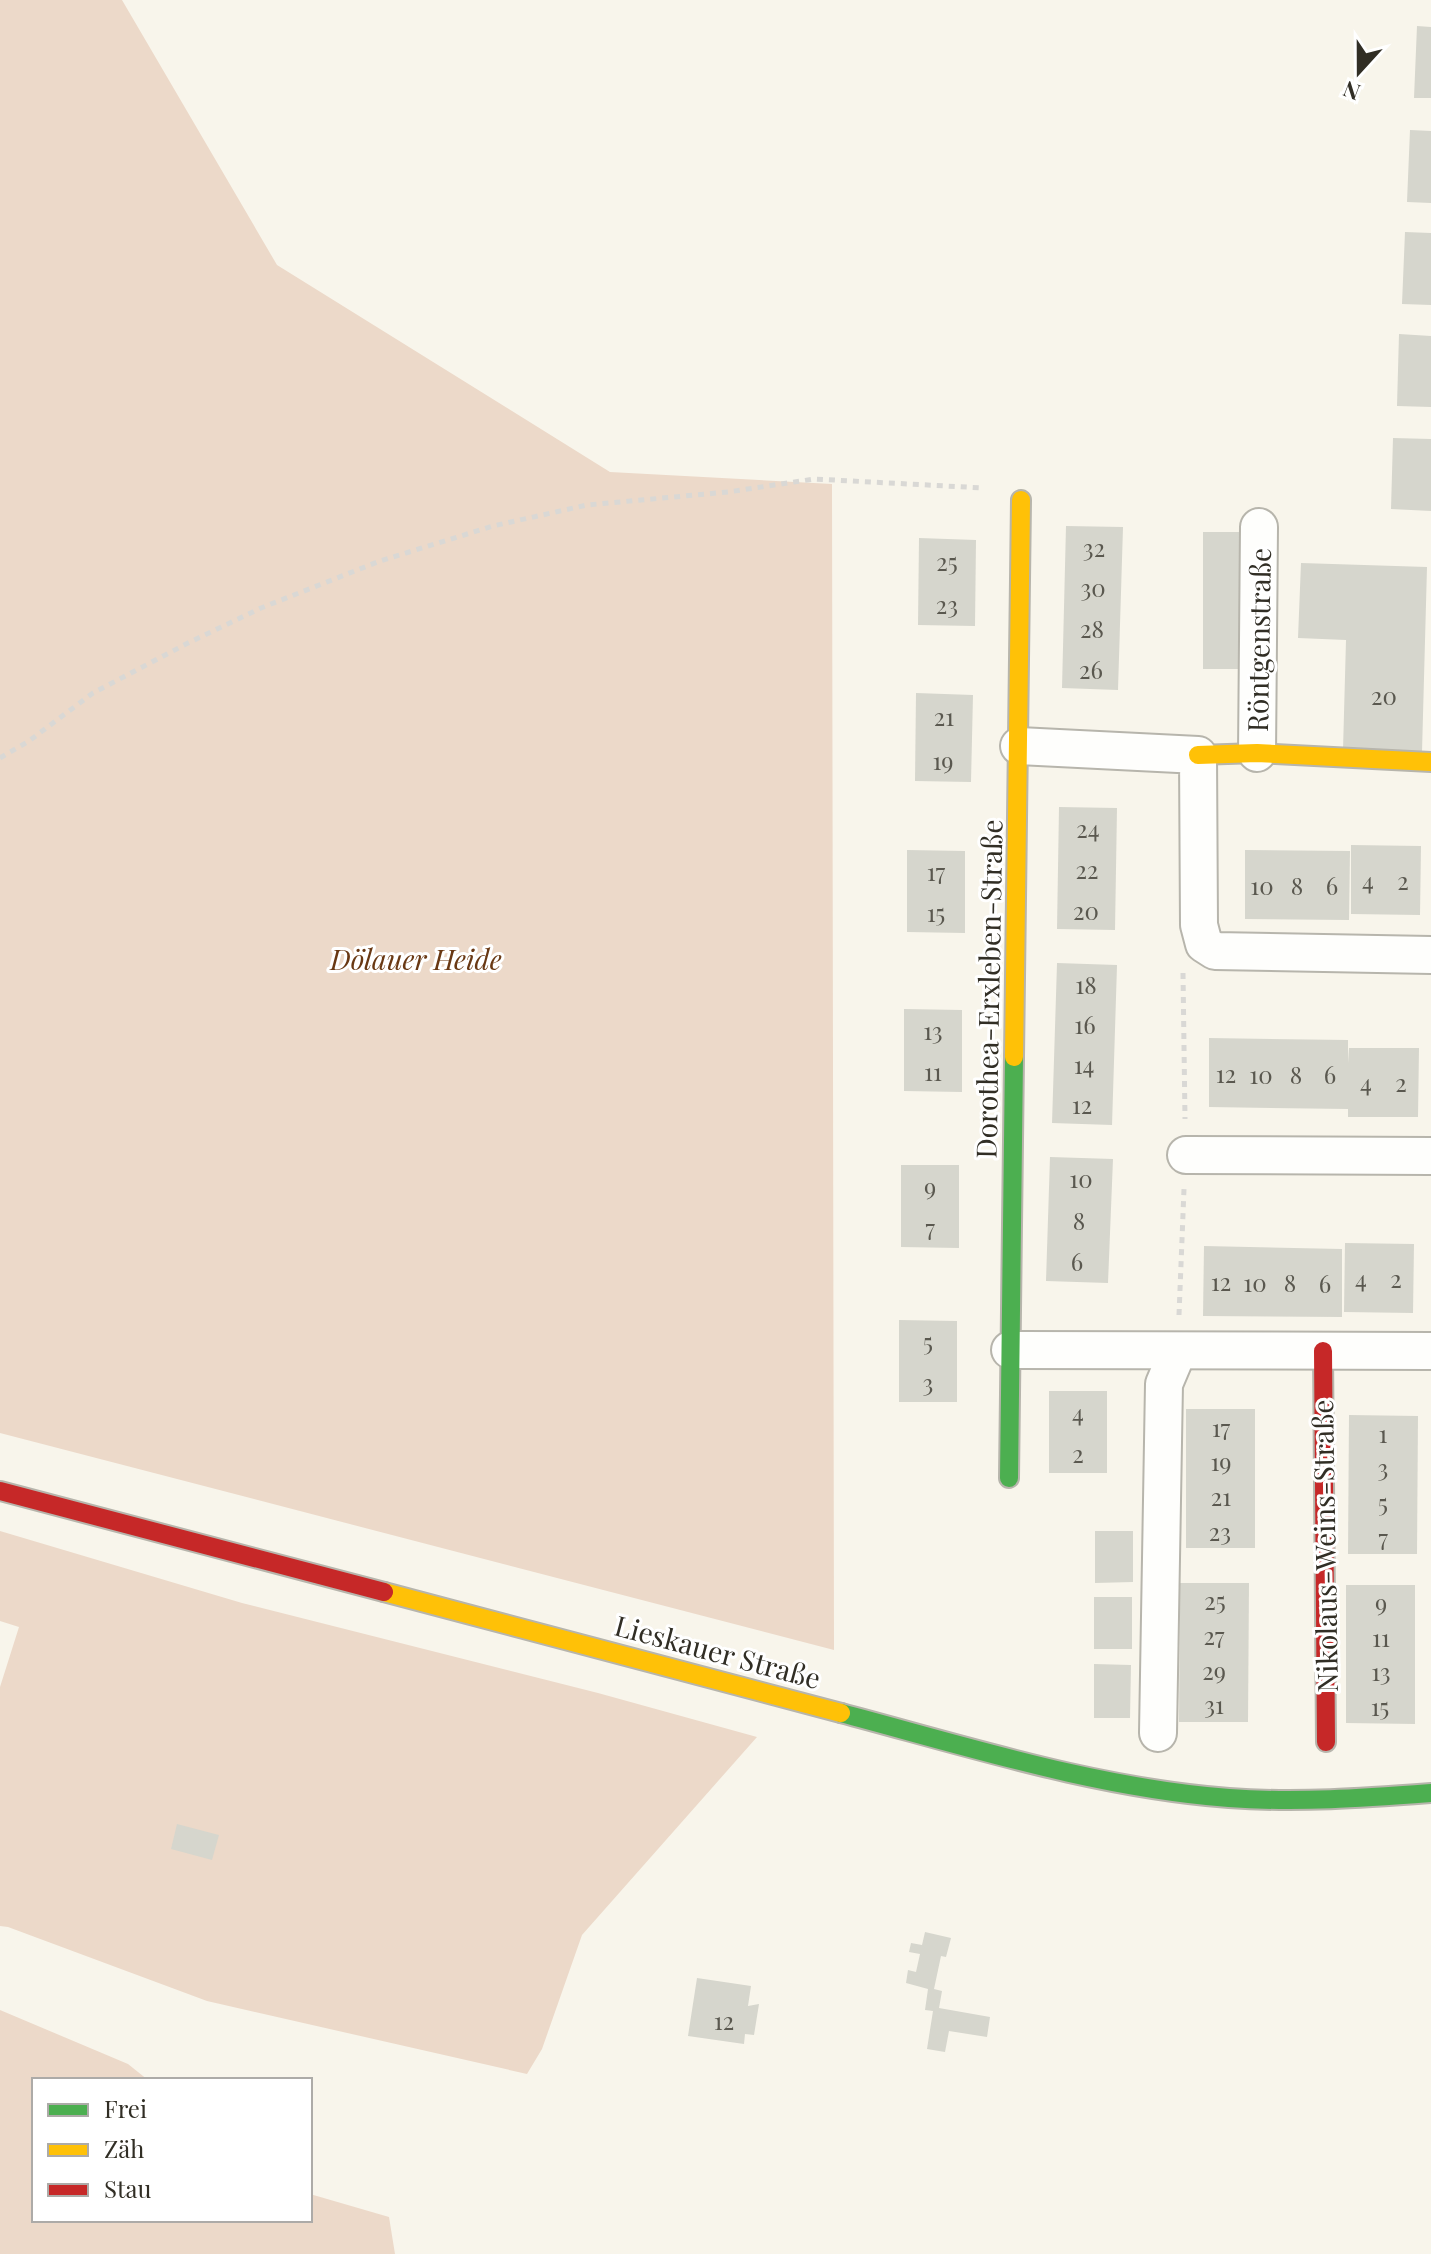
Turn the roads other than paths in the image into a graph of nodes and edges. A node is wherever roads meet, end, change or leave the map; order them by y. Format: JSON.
{"nodes":[{"id":1,"x":1021,"y":500,"type":"road end"},
{"id":2,"x":1259,"y":527,"type":"dead end"},
{"id":3,"x":1019,"y":746,"type":"junction"},
{"id":4,"x":1257,"y":753,"type":"junction"},
{"id":5,"x":1198,"y":755,"type":"junction"},
{"id":6,"x":1431,"y":762,"type":"edge"},
{"id":7,"x":1431,"y":955,"type":"edge"},
{"id":8,"x":1186,"y":1155,"type":"dead end"},
{"id":9,"x":1431,"y":1156,"type":"edge"},
{"id":10,"x":1010,"y":1350,"type":"junction"},
{"id":11,"x":1178,"y":1351,"type":"junction"},
{"id":12,"x":1323,"y":1351,"type":"junction"},
{"id":13,"x":1431,"y":1351,"type":"edge"},
{"id":14,"x":1009,"y":1478,"type":"dead end"},
{"id":15,"x":0,"y":1491,"type":"edge"},
{"id":16,"x":1158,"y":1733,"type":"dead end"},
{"id":17,"x":1326,"y":1742,"type":"dead end"},
{"id":18,"x":1431,"y":1793,"type":"edge"}],
"edges":[{"from":1,"to":3,"type":"street","name":"Dorothea-Erxleben-Straße"},
{"from":2,"to":4,"type":"street","name":"Röntgenstraße"},
{"from":3,"to":5,"type":"street"},
{"from":3,"to":10,"type":"street","name":"Dorothea-Erxleben-Straße"},
{"from":4,"to":5,"type":"street","name":"Röntgenstraße"},
{"from":4,"to":6,"type":"street","name":"Röntgenstraße"},
{"from":5,"to":7,"type":"street"},
{"from":8,"to":9,"type":"street"},
{"from":10,"to":11,"type":"street"},
{"from":10,"to":14,"type":"street","name":"Dorothea-Erxleben-Straße"},
{"from":11,"to":12,"type":"street"},
{"from":11,"to":16,"type":"street"},
{"from":12,"to":13,"type":"street"},
{"from":12,"to":17,"type":"street","name":"Nikolaus-Weins-Straße"},
{"from":15,"to":18,"type":"street","name":"Lieskauer Straße"}]}
